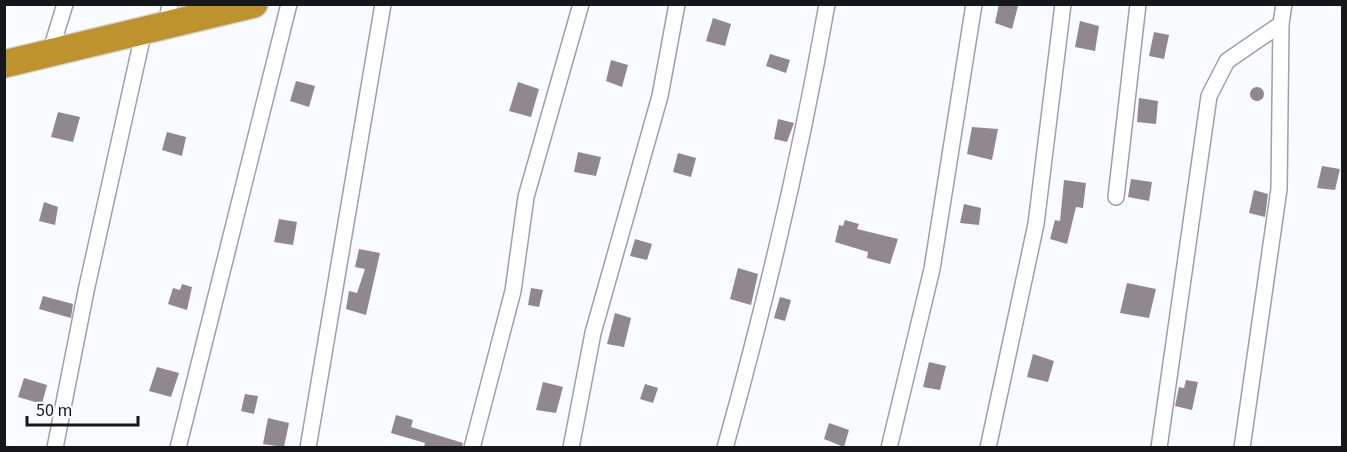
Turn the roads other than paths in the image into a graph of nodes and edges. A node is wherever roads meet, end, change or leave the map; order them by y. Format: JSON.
{"nodes":[{"id":1,"x":64,"y":4,"type":"edge"},
{"id":2,"x":254,"y":4,"type":"edge"},
{"id":3,"x":289,"y":4,"type":"edge"},
{"id":4,"x":383,"y":4,"type":"edge"},
{"id":5,"x":581,"y":4,"type":"edge"},
{"id":6,"x":677,"y":4,"type":"edge"},
{"id":7,"x":827,"y":4,"type":"edge"},
{"id":8,"x":974,"y":4,"type":"edge"},
{"id":9,"x":1063,"y":4,"type":"edge"},
{"id":10,"x":1138,"y":4,"type":"edge"},
{"id":11,"x":1284,"y":4,"type":"edge"},
{"id":12,"x":160,"y":20,"type":"edge"},
{"id":13,"x":1281,"y":24,"type":"junction"},
{"id":14,"x":50,"y":53,"type":"junction"},
{"id":15,"x":4,"y":64,"type":"edge"},
{"id":16,"x":1116,"y":197,"type":"dead end"},
{"id":17,"x":55,"y":447,"type":"edge"},
{"id":18,"x":178,"y":447,"type":"edge"},
{"id":19,"x":308,"y":447,"type":"edge"},
{"id":20,"x":472,"y":447,"type":"edge"},
{"id":21,"x":571,"y":447,"type":"edge"},
{"id":22,"x":725,"y":447,"type":"edge"},
{"id":23,"x":889,"y":447,"type":"edge"},
{"id":24,"x":988,"y":447,"type":"edge"},
{"id":25,"x":1160,"y":447,"type":"edge"},
{"id":26,"x":1242,"y":447,"type":"edge"}],
"edges":[{"from":1,"to":14,"type":"street"},
{"from":2,"to":12,"type":"highway"},
{"from":3,"to":18,"type":"street"},
{"from":4,"to":19,"type":"street"},
{"from":5,"to":20,"type":"street"},
{"from":6,"to":21,"type":"street"},
{"from":7,"to":22,"type":"street"},
{"from":8,"to":23,"type":"street"},
{"from":9,"to":24,"type":"street"},
{"from":10,"to":16,"type":"street"},
{"from":11,"to":13,"type":"street"},
{"from":12,"to":14,"type":"highway"},
{"from":12,"to":17,"type":"street"},
{"from":13,"to":25,"type":"street"},
{"from":13,"to":26,"type":"street"},
{"from":14,"to":15,"type":"highway"}]}
